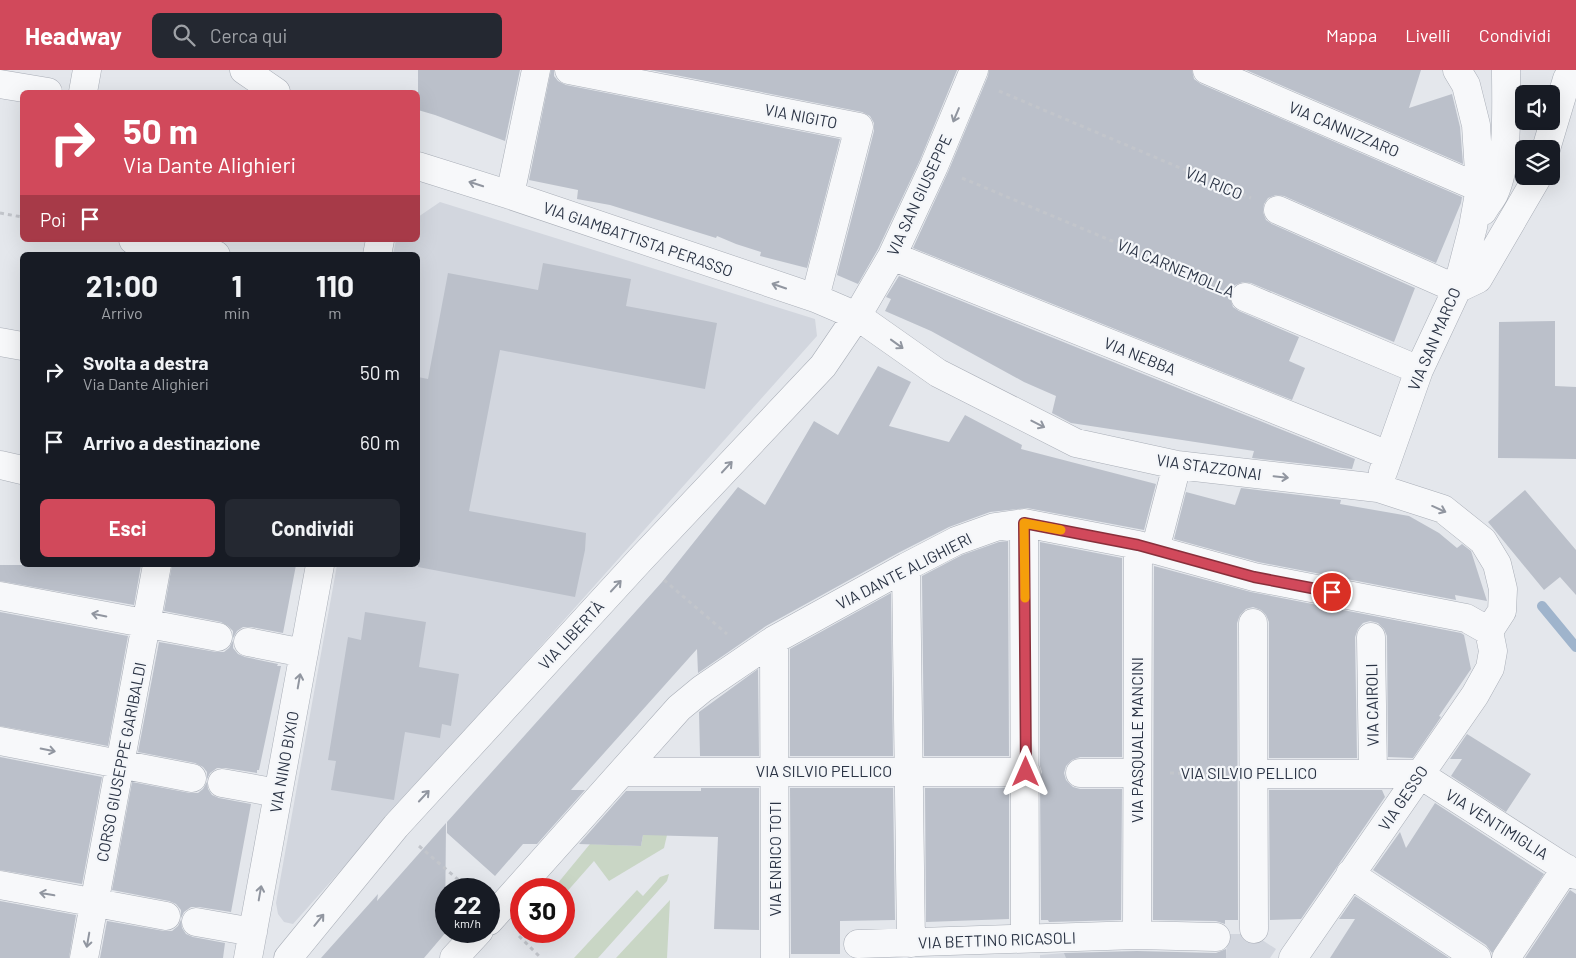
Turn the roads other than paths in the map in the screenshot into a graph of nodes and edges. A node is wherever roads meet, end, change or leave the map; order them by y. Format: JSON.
{"nodes":[{"id":1,"x":87,"y":70,"type":"edge"},
{"id":2,"x":536,"y":70,"type":"edge"},
{"id":3,"x":570,"y":70,"type":"edge"},
{"id":4,"x":1207,"y":70,"type":"edge"},
{"id":5,"x":1457,"y":70,"type":"edge"},
{"id":6,"x":1475,"y":70,"type":"edge"},
{"id":7,"x":1506,"y":70,"type":"edge"},
{"id":8,"x":1572,"y":70,"type":"edge"},
{"id":9,"x":972,"y":75,"type":"edge"},
{"id":10,"x":248,"y":77,"type":"edge"},
{"id":11,"x":0,"y":84,"type":"edge"},
{"id":12,"x":36,"y":90,"type":"edge"},
{"id":13,"x":83,"y":90,"type":"edge"},
{"id":14,"x":272,"y":90,"type":"edge"},
{"id":15,"x":1476,"y":125,"type":"junction"},
{"id":16,"x":1549,"y":140,"type":"edge"},
{"id":17,"x":420,"y":167,"type":"edge"},
{"id":18,"x":1533,"y":185,"type":"edge"},
{"id":19,"x":1480,"y":188,"type":"junction"},
{"id":20,"x":510,"y":195,"type":"junction"},
{"id":21,"x":1278,"y":210,"type":"road end"},
{"id":22,"x":1473,"y":227,"type":"junction"},
{"id":23,"x":144,"y":242,"type":"edge"},
{"id":24,"x":199,"y":252,"type":"edge"},
{"id":25,"x":892,"y":256,"type":"junction"},
{"id":26,"x":1457,"y":289,"type":"junction"},
{"id":27,"x":1245,"y":297,"type":"road end"},
{"id":28,"x":815,"y":298,"type":"junction"},
{"id":29,"x":858,"y":316,"type":"junction"},
{"id":30,"x":0,"y":342,"type":"edge"},
{"id":31,"x":20,"y":346,"type":"edge"},
{"id":32,"x":1419,"y":370,"type":"junction"},
{"id":33,"x":1388,"y":455,"type":"junction"},
{"id":34,"x":0,"y":465,"type":"edge"},
{"id":35,"x":1177,"y":465,"type":"junction"},
{"id":36,"x":20,"y":470,"type":"edge"},
{"id":37,"x":1378,"y":488,"type":"junction"},
{"id":38,"x":1024,"y":523,"type":"junction"},
{"id":39,"x":1146,"y":547,"type":"junction"},
{"id":40,"x":157,"y":567,"type":"edge"},
{"id":41,"x":320,"y":567,"type":"edge"},
{"id":42,"x":906,"y":567,"type":"junction"},
{"id":43,"x":0,"y":596,"type":"edge"},
{"id":44,"x":1253,"y":623,"type":"dead end"},
{"id":45,"x":146,"y":624,"type":"junction"},
{"id":46,"x":1490,"y":631,"type":"junction"},
{"id":47,"x":218,"y":637,"type":"dead end"},
{"id":48,"x":1371,"y":637,"type":"dead end"},
{"id":49,"x":774,"y":640,"type":"junction"},
{"id":50,"x":248,"y":642,"type":"dead end"},
{"id":51,"x":304,"y":653,"type":"junction"},
{"id":52,"x":0,"y":741,"type":"edge"},
{"id":53,"x":121,"y":764,"type":"junction"},
{"id":54,"x":775,"y":771,"type":"junction"},
{"id":55,"x":623,"y":772,"type":"junction"},
{"id":56,"x":909,"y":772,"type":"junction"},
{"id":57,"x":1026,"y":772,"type":"junction"},
{"id":58,"x":1080,"y":773,"type":"dead end"},
{"id":59,"x":1137,"y":773,"type":"junction"},
{"id":60,"x":1373,"y":773,"type":"junction"},
{"id":61,"x":1253,"y":774,"type":"junction"},
{"id":62,"x":1418,"y":774,"type":"junction"},
{"id":63,"x":192,"y":778,"type":"dead end"},
{"id":64,"x":222,"y":783,"type":"dead end"},
{"id":65,"x":278,"y":793,"type":"junction"},
{"id":66,"x":1571,"y":871,"type":"edge"},
{"id":67,"x":1350,"y":874,"type":"junction"},
{"id":68,"x":0,"y":885,"type":"edge"},
{"id":69,"x":94,"y":902,"type":"junction"},
{"id":70,"x":500,"y":909,"type":"edge"},
{"id":71,"x":166,"y":916,"type":"dead end"},
{"id":72,"x":196,"y":922,"type":"dead end"},
{"id":73,"x":1254,"y":929,"type":"dead end"},
{"id":74,"x":253,"y":932,"type":"junction"},
{"id":75,"x":1137,"y":935,"type":"junction"},
{"id":76,"x":1216,"y":937,"type":"dead end"},
{"id":77,"x":1025,"y":938,"type":"junction"},
{"id":78,"x":468,"y":943,"type":"edge"},
{"id":79,"x":911,"y":943,"type":"junction"},
{"id":80,"x":858,"y":944,"type":"dead end"},
{"id":81,"x":84,"y":958,"type":"edge"},
{"id":82,"x":248,"y":958,"type":"edge"},
{"id":83,"x":288,"y":958,"type":"edge"},
{"id":84,"x":454,"y":958,"type":"edge"},
{"id":85,"x":775,"y":958,"type":"edge"},
{"id":86,"x":1292,"y":958,"type":"edge"},
{"id":87,"x":1477,"y":958,"type":"edge"},
{"id":88,"x":1506,"y":958,"type":"edge"}],
"edges":[{"from":1,"to":13,"type":"street"},
{"from":2,"to":20,"type":"street"},
{"from":3,"to":28,"type":"street","name":"VIA NIGITO"},
{"from":4,"to":19,"type":"street","name":"VIA CANNIZZARO"},
{"from":5,"to":15,"type":"street"},
{"from":6,"to":15,"type":"street"},
{"from":7,"to":22,"type":"street"},
{"from":8,"to":16,"type":"street"},
{"from":9,"to":25,"type":"street","name":"VIA SAN GIUSEPPE","one_way":true},
{"from":10,"to":14,"type":"street"},
{"from":11,"to":12,"type":"street"},
{"from":15,"to":19,"type":"street","name":"VIA SAN MARCO"},
{"from":20,"to":17,"type":"street","name":"VIA GIAMBATTISTA PERASSO","one_way":true},
{"from":18,"to":26,"type":"street"},
{"from":19,"to":22,"type":"street","name":"VIA SAN MARCO"},
{"from":28,"to":20,"type":"street","name":"VIA GIAMBATTISTA PERASSO","one_way":true},
{"from":21,"to":26,"type":"street"},
{"from":22,"to":26,"type":"street","name":"VIA SAN MARCO"},
{"from":23,"to":24,"type":"street"},
{"from":25,"to":29,"type":"street","name":"VIA SAN GIUSEPPE"},
{"from":25,"to":33,"type":"street","name":"VIA NEBBA"},
{"from":26,"to":32,"type":"street","name":"VIA SAN MARCO"},
{"from":27,"to":32,"type":"street","name":"VIA CARNEMOLLA"},
{"from":28,"to":29,"type":"street","name":"VIA GIAMBATTISTA PERASSO"},
{"from":29,"to":35,"type":"street","name":"VIA STAZZONAI","one_way":true},
{"from":83,"to":29,"type":"street","name":"VIA LIBERTÀ","one_way":true},
{"from":30,"to":31,"type":"street"},
{"from":32,"to":33,"type":"street","name":"VIA SAN MARCO"},
{"from":33,"to":37,"type":"street","name":"VIA SAN MARCO"},
{"from":34,"to":36,"type":"street"},
{"from":35,"to":37,"type":"street","name":"VIA STAZZONAI","one_way":true},
{"from":35,"to":39,"type":"street","name":"VIA PASQUALE MANCINI"},
{"from":37,"to":46,"type":"street","name":"VIA STAZZONAI","one_way":true},
{"from":38,"to":39,"type":"street","name":"VIA DANTE ALIGHIERI"},
{"from":38,"to":42,"type":"street","name":"VIA DANTE ALIGHIERI"},
{"from":38,"to":57,"type":"street"},
{"from":39,"to":46,"type":"street","name":"VIA DANTE ALIGHIERI"},
{"from":39,"to":59,"type":"street","name":"VIA PASQUALE MANCINI"},
{"from":40,"to":45,"type":"street","name":"CORSO GIUSEPPE GARIBALDI"},
{"from":41,"to":51,"type":"street","name":"VIA NINO BIXIO"},
{"from":42,"to":49,"type":"street","name":"VIA DANTE ALIGHIERI"},
{"from":42,"to":56,"type":"street"},
{"from":45,"to":43,"type":"street","one_way":true},
{"from":44,"to":61,"type":"street"},
{"from":45,"to":47,"type":"street"},
{"from":45,"to":53,"type":"street","name":"CORSO GIUSEPPE GARIBALDI"},
{"from":46,"to":62,"type":"street","name":"VIA GESSO"},
{"from":48,"to":60,"type":"street","name":"VIA CAIROLI"},
{"from":49,"to":54,"type":"street","name":"VIA ENRICO TOTI"},
{"from":49,"to":55,"type":"street","name":"VIA DANTE ALIGHIERI"},
{"from":50,"to":51,"type":"street"},
{"from":65,"to":51,"type":"street","name":"VIA NINO BIXIO","one_way":true},
{"from":52,"to":53,"type":"street","one_way":true},
{"from":53,"to":63,"type":"street"},
{"from":53,"to":69,"type":"street","name":"CORSO GIUSEPPE GARIBALDI"},
{"from":54,"to":55,"type":"street","name":"VIA SILVIO PELLICO"},
{"from":54,"to":56,"type":"street","name":"VIA SILVIO PELLICO"},
{"from":54,"to":85,"type":"street","name":"VIA ENRICO TOTI"},
{"from":55,"to":70,"type":"street","name":"VIA DANTE ALIGHIERI"},
{"from":56,"to":57,"type":"street","name":"VIA SILVIO PELLICO"},
{"from":56,"to":79,"type":"street"},
{"from":57,"to":77,"type":"street"},
{"from":58,"to":59,"type":"street"},
{"from":59,"to":75,"type":"street","name":"VIA PASQUALE MANCINI"},
{"from":60,"to":61,"type":"street","name":"VIA SILVIO PELLICO"},
{"from":60,"to":62,"type":"street","name":"VIA SILVIO PELLICO"},
{"from":61,"to":73,"type":"street"},
{"from":62,"to":66,"type":"street","name":"VIA VENTIMIGLIA"},
{"from":62,"to":67,"type":"street","name":"VIA GESSO"},
{"from":64,"to":65,"type":"street"},
{"from":74,"to":65,"type":"street","name":"VIA NINO BIXIO","one_way":true},
{"from":66,"to":88,"type":"street"},
{"from":67,"to":86,"type":"street","name":"VIA GESSO"},
{"from":67,"to":87,"type":"street"},
{"from":69,"to":68,"type":"street","one_way":true},
{"from":69,"to":71,"type":"street"},
{"from":69,"to":81,"type":"street","name":"CORSO GIUSEPPE GARIBALDI","one_way":true},
{"from":72,"to":74,"type":"street"},
{"from":74,"to":82,"type":"street","name":"VIA NINO BIXIO"},
{"from":75,"to":76,"type":"street","name":"VIA BETTINO RICASOLI"},
{"from":75,"to":77,"type":"street","name":"VIA BETTINO RICASOLI"},
{"from":77,"to":79,"type":"street","name":"VIA BETTINO RICASOLI"},
{"from":78,"to":84,"type":"street"},
{"from":79,"to":80,"type":"street","name":"VIA BETTINO RICASOLI"}]}
